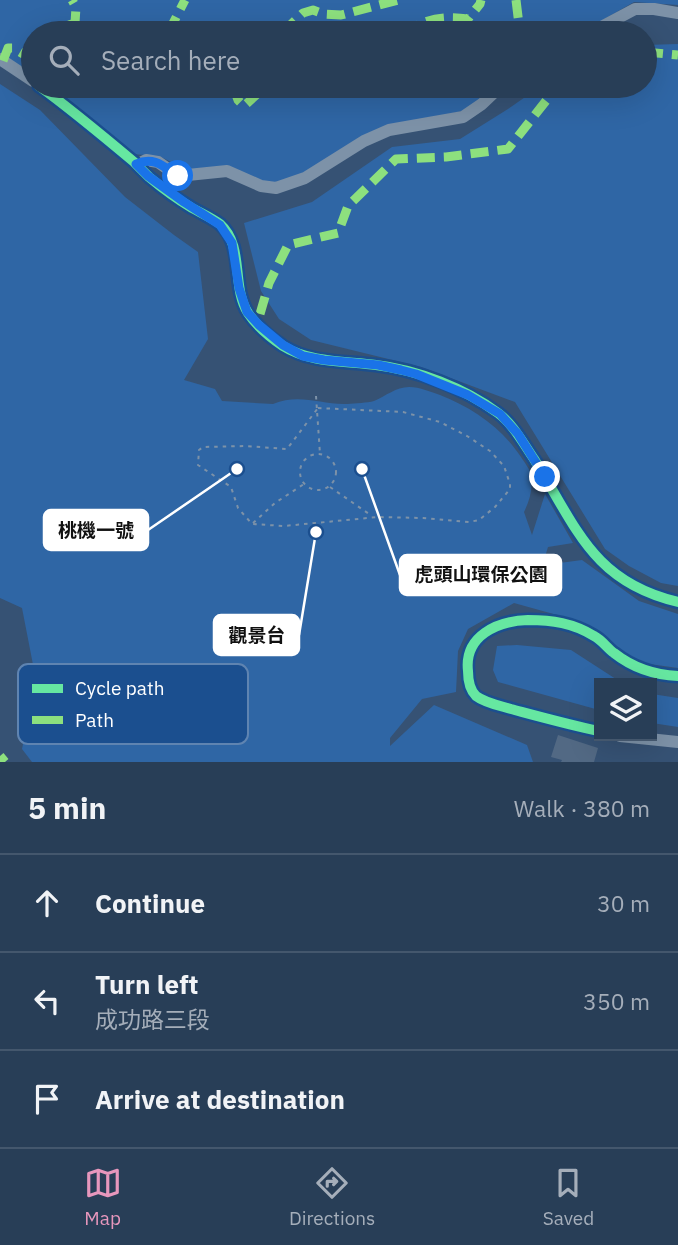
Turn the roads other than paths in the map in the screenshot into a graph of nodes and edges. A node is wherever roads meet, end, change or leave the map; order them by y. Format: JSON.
{"nodes":[{"id":1,"x":678,"y":13,"type":"edge"},
{"id":2,"x":612,"y":21,"type":"edge"},
{"id":3,"x":0,"y":59,"type":"edge"},
{"id":4,"x":21,"y":74,"type":"edge"},
{"id":5,"x":55,"y":98,"type":"edge"},
{"id":6,"x":488,"y":98,"type":"edge"},
{"id":7,"x":136,"y":164,"type":"junction"},
{"id":8,"x":678,"y":602,"type":"edge"},
{"id":9,"x":678,"y":676,"type":"edge"},
{"id":10,"x":594,"y":730,"type":"edge"},
{"id":11,"x":657,"y":740,"type":"edge"},
{"id":12,"x":678,"y":743,"type":"edge"}],
"edges":[{"from":1,"to":2,"type":"street"},
{"from":3,"to":4,"type":"street"},
{"from":5,"to":7,"type":"street"},
{"from":6,"to":7,"type":"street"},
{"from":7,"to":8,"type":"street"},
{"from":9,"to":10,"type":"street"},
{"from":11,"to":12,"type":"street"}]}
